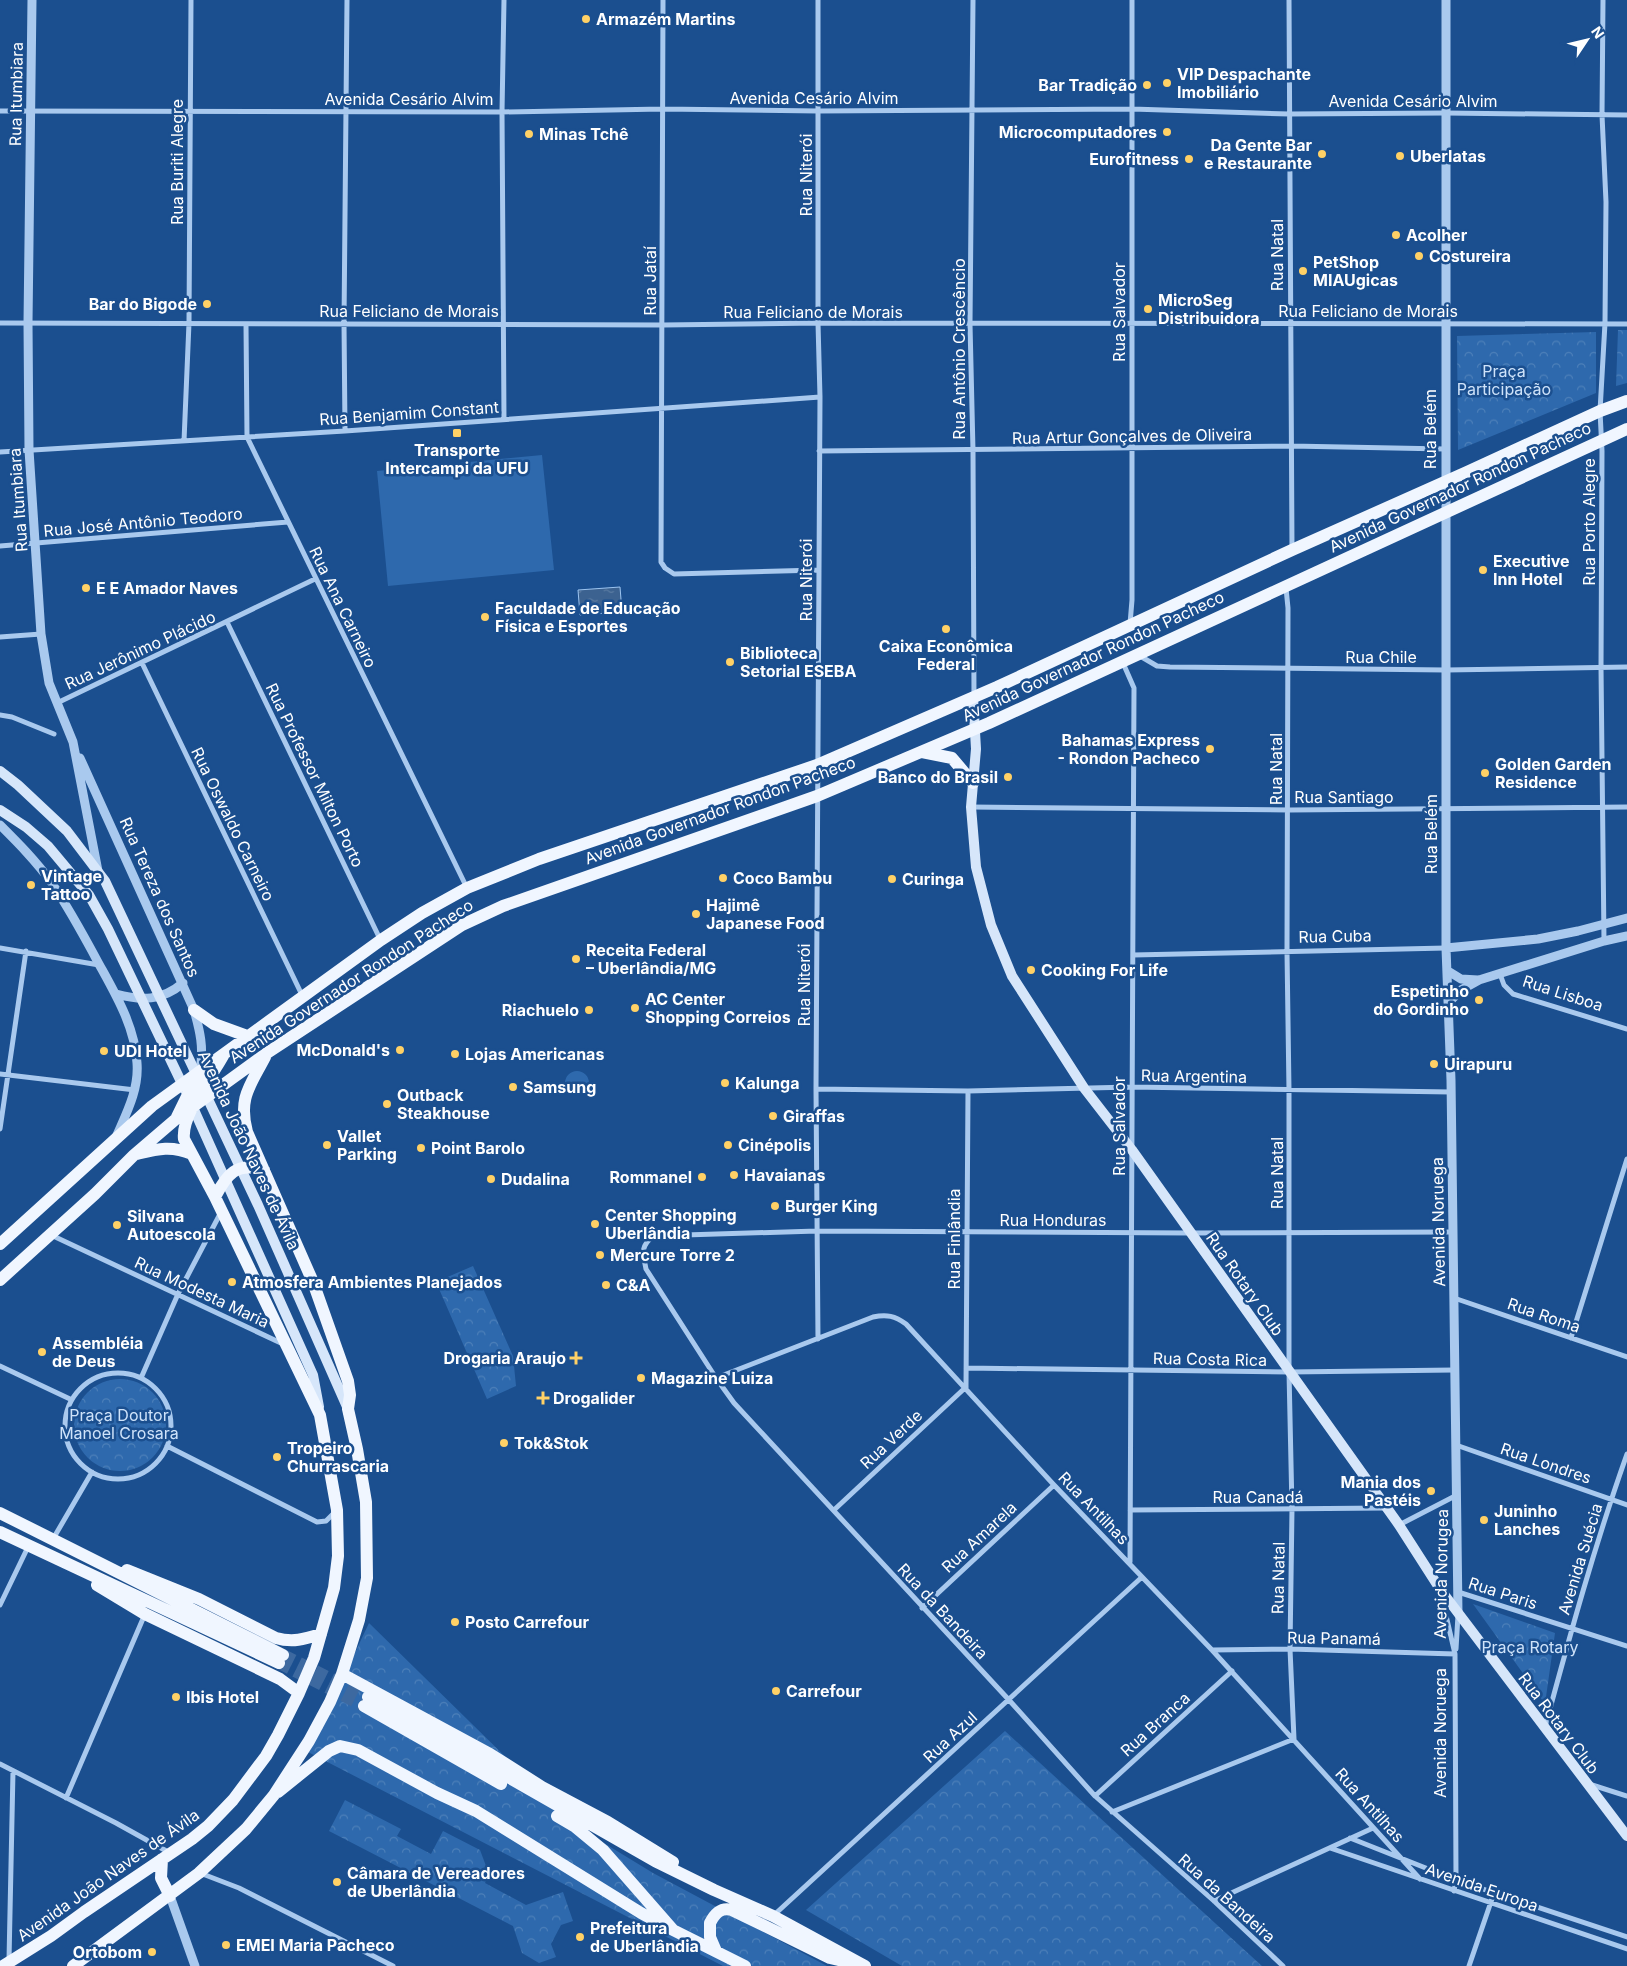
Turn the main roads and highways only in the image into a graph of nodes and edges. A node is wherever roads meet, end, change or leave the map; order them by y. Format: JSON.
{"nodes":[{"id":1,"x":1627,"y":401,"type":"edge"},
{"id":2,"x":1627,"y":429,"type":"edge"},
{"id":3,"x":974,"y":697,"type":"junction"},
{"id":4,"x":975,"y":728,"type":"junction"},
{"id":5,"x":920,"y":752,"type":"junction"},
{"id":6,"x":0,"y":771,"type":"edge"},
{"id":7,"x":973,"y":783,"type":"junction"},
{"id":8,"x":0,"y":810,"type":"edge"},
{"id":9,"x":194,"y":1010,"type":"road end"},
{"id":10,"x":247,"y":1036,"type":"junction"},
{"id":11,"x":225,"y":1052,"type":"junction"},
{"id":12,"x":267,"y":1053,"type":"junction"},
{"id":13,"x":200,"y":1070,"type":"junction"},
{"id":14,"x":192,"y":1108,"type":"junction"},
{"id":15,"x":176,"y":1119,"type":"junction"},
{"id":16,"x":192,"y":1154,"type":"junction"},
{"id":17,"x":134,"y":1155,"type":"junction"},
{"id":18,"x":264,"y":1170,"type":"junction"},
{"id":19,"x":215,"y":1197,"type":"junction"},
{"id":20,"x":0,"y":1244,"type":"edge"},
{"id":21,"x":0,"y":1280,"type":"edge"},
{"id":22,"x":348,"y":1409,"type":"junction"},
{"id":23,"x":320,"y":1414,"type":"junction"},
{"id":24,"x":0,"y":1513,"type":"edge"},
{"id":25,"x":0,"y":1532,"type":"edge"},
{"id":26,"x":66,"y":1547,"type":"junction"},
{"id":27,"x":55,"y":1558,"type":"junction"},
{"id":28,"x":321,"y":1634,"type":"junction"},
{"id":29,"x":341,"y":1676,"type":"junction"},
{"id":30,"x":301,"y":1689,"type":"junction"},
{"id":31,"x":274,"y":1795,"type":"junction"},
{"id":32,"x":1627,"y":1836,"type":"edge"},
{"id":33,"x":166,"y":1856,"type":"junction"},
{"id":34,"x":714,"y":1890,"type":"junction"},
{"id":35,"x":170,"y":1896,"type":"junction"},
{"id":36,"x":673,"y":1930,"type":"junction"},
{"id":37,"x":716,"y":1951,"type":"junction"},
{"id":38,"x":6,"y":1964,"type":"edge"},
{"id":39,"x":864,"y":1965,"type":"edge"},
{"id":40,"x":72,"y":1966,"type":"edge"},
{"id":41,"x":745,"y":1966,"type":"edge"}],
"edges":[{"from":1,"to":3,"type":"main road","name":"Avenida Governador Rondon Pacheco"},
{"from":2,"to":4,"type":"main road","name":"Avenida Governador Rondon Pacheco"},
{"from":3,"to":4,"type":"main road","name":"Rua Rotary Club"},
{"from":3,"to":10,"type":"main road","name":"Avenida Governador Rondon Pacheco"},
{"from":4,"to":5,"type":"main road","name":"Avenida Governador Rondon Pacheco"},
{"from":4,"to":7,"type":"main road","name":"Rua Rotary Club"},
{"from":5,"to":7,"type":"main road"},
{"from":5,"to":12,"type":"main road","name":"Avenida Governador Rondon Pacheco"},
{"from":6,"to":22,"type":"main road","name":"Avenida João Naves de Ávila"},
{"from":7,"to":32,"type":"main road","name":"Rua Rotary Club"},
{"from":8,"to":23,"type":"main road","name":"Avenida João Naves de Ávila"},
{"from":9,"to":10,"type":"main road"},
{"from":10,"to":11,"type":"main road","name":"Avenida Governador Rondon Pacheco"},
{"from":11,"to":13,"type":"main road","name":"Avenida Governador Rondon Pacheco"},
{"from":11,"to":14,"type":"main road","name":"Avenida João Naves de Ávila"},
{"from":12,"to":14,"type":"main road","name":"Avenida Governador Rondon Pacheco"},
{"from":12,"to":18,"type":"main road","name":"Avenida João Naves de Ávila"},
{"from":13,"to":15,"type":"main road"},
{"from":13,"to":20,"type":"main road","name":"Avenida Governador Rondon Pacheco"},
{"from":14,"to":15,"type":"main road","name":"Avenida Governador Rondon Pacheco"},
{"from":14,"to":16,"type":"main road","name":"Avenida João Naves de Ávila"},
{"from":15,"to":17,"type":"main road","name":"Avenida Governador Rondon Pacheco"},
{"from":16,"to":17,"type":"main road"},
{"from":16,"to":19,"type":"main road","name":"Avenida João Naves de Ávila"},
{"from":17,"to":21,"type":"main road","name":"Avenida Governador Rondon Pacheco"},
{"from":18,"to":19,"type":"main road"},
{"from":18,"to":22,"type":"main road","name":"Avenida João Naves de Ávila"},
{"from":19,"to":23,"type":"main road","name":"Avenida João Naves de Ávila"},
{"from":22,"to":29,"type":"main road","name":"Avenida João Naves de Ávila"},
{"from":23,"to":28,"type":"main road","name":"Avenida João Naves de Ávila"},
{"from":24,"to":26,"type":"main road"},
{"from":25,"to":27,"type":"main road"},
{"from":26,"to":27,"type":"main road"},
{"from":26,"to":28,"type":"main road"},
{"from":27,"to":30,"type":"main road"},
{"from":28,"to":30,"type":"main road","name":"Avenida João Naves de Ávila"},
{"from":29,"to":31,"type":"main road","name":"Avenida João Naves de Ávila"},
{"from":29,"to":34,"type":"main road"},
{"from":30,"to":33,"type":"main road","name":"Avenida João Naves de Ávila"},
{"from":31,"to":35,"type":"main road","name":"Avenida João Naves de Ávila"},
{"from":31,"to":36,"type":"main road"},
{"from":33,"to":35,"type":"main road"},
{"from":33,"to":38,"type":"main road","name":"Avenida João Naves de Ávila"},
{"from":34,"to":36,"type":"main road"},
{"from":34,"to":39,"type":"main road"},
{"from":35,"to":40,"type":"main road","name":"Avenida João Naves de Ávila"},
{"from":36,"to":37,"type":"main road"},
{"from":37,"to":39,"type":"main road"},
{"from":37,"to":41,"type":"main road"}]}
